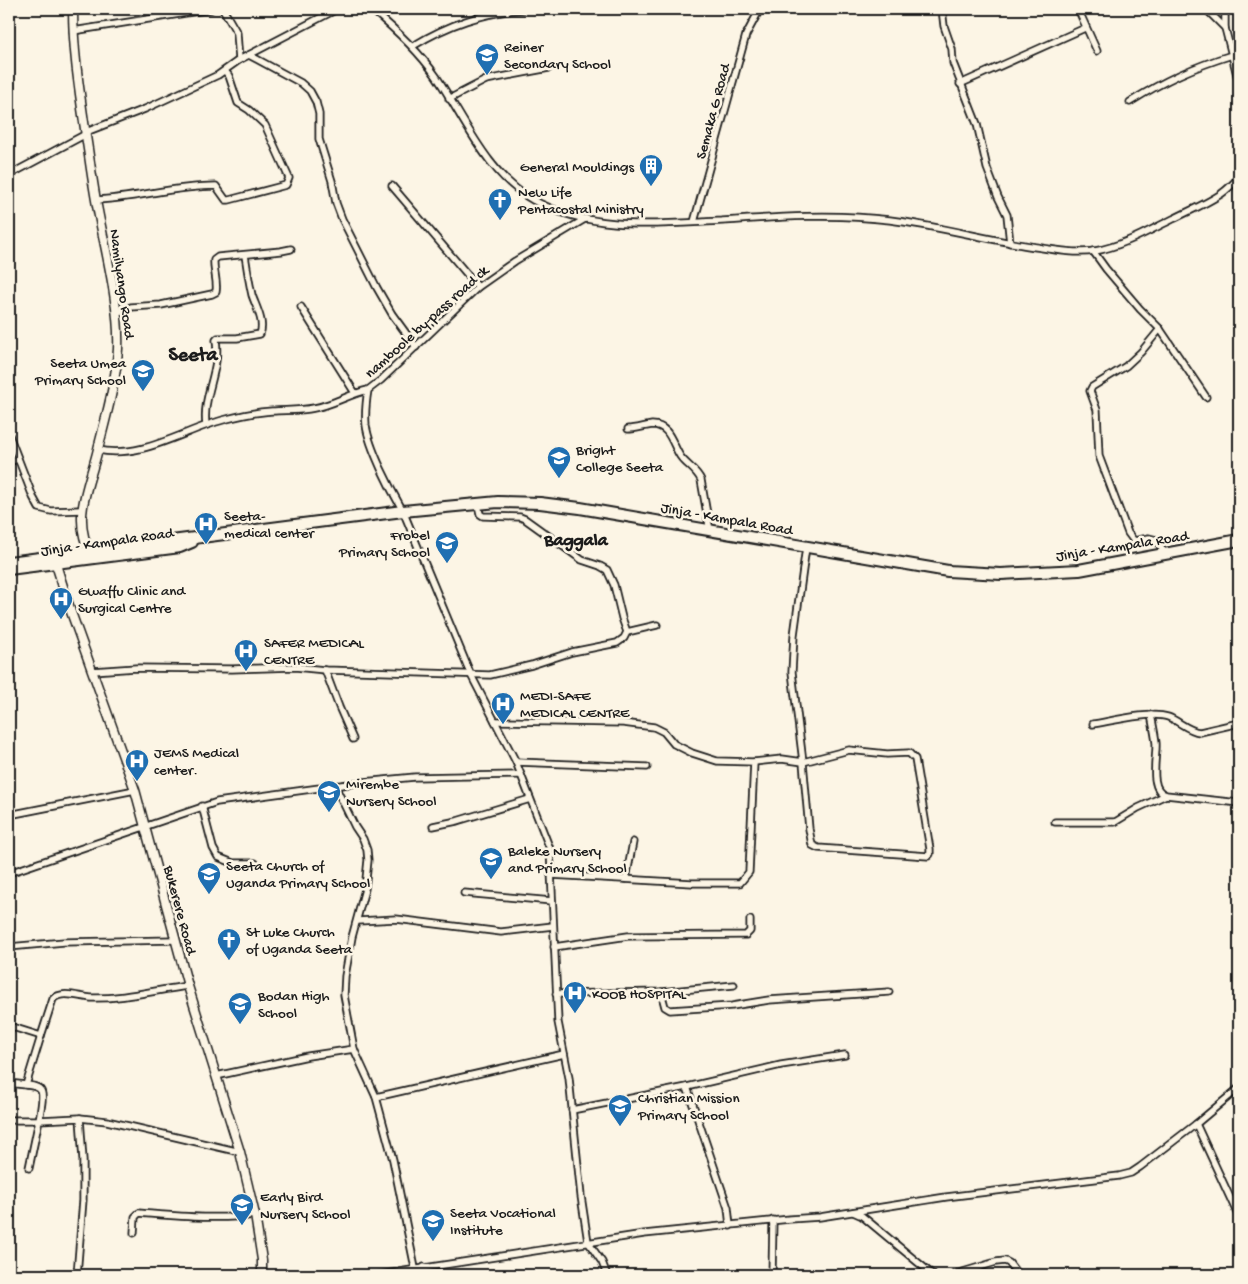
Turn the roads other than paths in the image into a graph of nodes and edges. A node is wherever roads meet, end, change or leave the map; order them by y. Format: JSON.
{"nodes":[{"id":1,"x":73,"y":9,"type":"edge"},
{"id":2,"x":210,"y":9,"type":"edge"},
{"id":3,"x":223,"y":9,"type":"edge"},
{"id":4,"x":337,"y":9,"type":"edge"},
{"id":5,"x":371,"y":9,"type":"edge"},
{"id":6,"x":524,"y":9,"type":"edge"},
{"id":7,"x":760,"y":9,"type":"edge"},
{"id":8,"x":942,"y":9,"type":"edge"},
{"id":9,"x":1078,"y":9,"type":"edge"},
{"id":10,"x":1206,"y":9,"type":"edge"},
{"id":11,"x":1226,"y":9,"type":"edge"},
{"id":12,"x":1085,"y":28,"type":"junction"},
{"id":13,"x":1225,"y":28,"type":"junction"},
{"id":14,"x":73,"y":31,"type":"junction"},
{"id":15,"x":413,"y":46,"type":"junction"},
{"id":16,"x":1097,"y":51,"type":"dead end"},
{"id":17,"x":249,"y":55,"type":"junction"},
{"id":18,"x":1232,"y":55,"type":"junction"},
{"id":19,"x":239,"y":60,"type":"junction"},
{"id":20,"x":550,"y":68,"type":"dead end"},
{"id":21,"x":225,"y":70,"type":"junction"},
{"id":22,"x":1239,"y":83,"type":"edge"},
{"id":23,"x":960,"y":84,"type":"junction"},
{"id":24,"x":449,"y":99,"type":"junction"},
{"id":25,"x":1130,"y":102,"type":"dead end"},
{"id":26,"x":86,"y":133,"type":"junction"},
{"id":27,"x":9,"y":175,"type":"edge"},
{"id":28,"x":1239,"y":177,"type":"edge"},
{"id":29,"x":392,"y":186,"type":"dead end"},
{"id":30,"x":96,"y":200,"type":"junction"},
{"id":31,"x":585,"y":219,"type":"junction"},
{"id":32,"x":694,"y":222,"type":"junction"},
{"id":33,"x":1010,"y":243,"type":"junction"},
{"id":34,"x":291,"y":249,"type":"dead end"},
{"id":35,"x":1093,"y":251,"type":"junction"},
{"id":36,"x":245,"y":255,"type":"junction"},
{"id":37,"x":478,"y":287,"type":"junction"},
{"id":38,"x":301,"y":307,"type":"dead end"},
{"id":39,"x":116,"y":313,"type":"junction"},
{"id":40,"x":1160,"y":329,"type":"junction"},
{"id":41,"x":416,"y":346,"type":"junction"},
{"id":42,"x":368,"y":390,"type":"junction"},
{"id":43,"x":355,"y":393,"type":"junction"},
{"id":44,"x":1206,"y":396,"type":"dead end"},
{"id":45,"x":206,"y":425,"type":"junction"},
{"id":46,"x":628,"y":429,"type":"dead end"},
{"id":47,"x":9,"y":435,"type":"edge"},
{"id":48,"x":98,"y":450,"type":"junction"},
{"id":49,"x":18,"y":459,"type":"junction"},
{"id":50,"x":9,"y":462,"type":"edge"},
{"id":51,"x":478,"y":505,"type":"junction"},
{"id":52,"x":82,"y":510,"type":"junction"},
{"id":53,"x":402,"y":511,"type":"junction"},
{"id":54,"x":710,"y":531,"type":"junction"},
{"id":55,"x":1239,"y":540,"type":"edge"},
{"id":56,"x":806,"y":547,"type":"junction"},
{"id":57,"x":1165,"y":554,"type":"junction"},
{"id":58,"x":91,"y":555,"type":"junction"},
{"id":59,"x":54,"y":560,"type":"junction"},
{"id":60,"x":9,"y":562,"type":"edge"},
{"id":61,"x":9,"y":569,"type":"edge"},
{"id":62,"x":657,"y":625,"type":"dead end"},
{"id":63,"x":627,"y":632,"type":"junction"},
{"id":64,"x":325,"y":670,"type":"junction"},
{"id":65,"x":92,"y":671,"type":"junction"},
{"id":66,"x":471,"y":675,"type":"junction"},
{"id":67,"x":1151,"y":715,"type":"junction"},
{"id":68,"x":495,"y":720,"type":"junction"},
{"id":69,"x":1239,"y":723,"type":"edge"},
{"id":70,"x":1093,"y":724,"type":"dead end"},
{"id":71,"x":353,"y":738,"type":"dead end"},
{"id":72,"x":516,"y":762,"type":"junction"},
{"id":73,"x":754,"y":762,"type":"junction"},
{"id":74,"x":803,"y":762,"type":"junction"},
{"id":75,"x":647,"y":767,"type":"dead end"},
{"id":76,"x":521,"y":774,"type":"junction"},
{"id":77,"x":335,"y":786,"type":"junction"},
{"id":78,"x":135,"y":790,"type":"junction"},
{"id":79,"x":1166,"y":795,"type":"junction"},
{"id":80,"x":530,"y":799,"type":"junction"},
{"id":81,"x":1239,"y":803,"type":"edge"},
{"id":82,"x":202,"y":806,"type":"junction"},
{"id":83,"x":9,"y":815,"type":"edge"},
{"id":84,"x":1055,"y":822,"type":"dead end"},
{"id":85,"x":144,"y":826,"type":"junction"},
{"id":86,"x":433,"y":826,"type":"dead end"},
{"id":87,"x":633,"y":842,"type":"dead end"},
{"id":88,"x":255,"y":862,"type":"dead end"},
{"id":89,"x":9,"y":873,"type":"edge"},
{"id":90,"x":551,"y":874,"type":"junction"},
{"id":91,"x":626,"y":879,"type":"junction"},
{"id":92,"x":464,"y":893,"type":"dead end"},
{"id":93,"x":552,"y":901,"type":"junction"},
{"id":94,"x":750,"y":920,"type":"dead end"},
{"id":95,"x":358,"y":921,"type":"junction"},
{"id":96,"x":553,"y":926,"type":"junction"},
{"id":97,"x":175,"y":940,"type":"junction"},
{"id":98,"x":9,"y":947,"type":"edge"},
{"id":99,"x":554,"y":947,"type":"junction"},
{"id":100,"x":734,"y":984,"type":"dead end"},
{"id":101,"x":188,"y":986,"type":"junction"},
{"id":102,"x":660,"y":992,"type":"junction"},
{"id":103,"x":889,"y":992,"type":"dead end"},
{"id":104,"x":556,"y":994,"type":"junction"},
{"id":105,"x":9,"y":1026,"type":"edge"},
{"id":106,"x":41,"y":1036,"type":"junction"},
{"id":107,"x":354,"y":1049,"type":"junction"},
{"id":108,"x":564,"y":1054,"type":"junction"},
{"id":109,"x":845,"y":1055,"type":"dead end"},
{"id":110,"x":216,"y":1076,"type":"junction"},
{"id":111,"x":9,"y":1083,"type":"edge"},
{"id":112,"x":26,"y":1085,"type":"junction"},
{"id":113,"x":687,"y":1087,"type":"junction"},
{"id":114,"x":1239,"y":1088,"type":"edge"},
{"id":115,"x":376,"y":1097,"type":"junction"},
{"id":116,"x":572,"y":1110,"type":"junction"},
{"id":117,"x":80,"y":1118,"type":"junction"},
{"id":118,"x":9,"y":1120,"type":"edge"},
{"id":119,"x":39,"y":1120,"type":"junction"},
{"id":120,"x":1196,"y":1124,"type":"junction"},
{"id":121,"x":240,"y":1152,"type":"junction"},
{"id":122,"x":29,"y":1168,"type":"dead end"},
{"id":123,"x":852,"y":1212,"type":"junction"},
{"id":124,"x":255,"y":1215,"type":"junction"},
{"id":125,"x":1239,"y":1217,"type":"edge"},
{"id":126,"x":773,"y":1220,"type":"junction"},
{"id":127,"x":730,"y":1226,"type":"junction"},
{"id":128,"x":134,"y":1233,"type":"dead end"},
{"id":129,"x":588,"y":1242,"type":"junction"},
{"id":130,"x":424,"y":1267,"type":"junction"},
{"id":131,"x":416,"y":1268,"type":"junction"},
{"id":132,"x":78,"y":1275,"type":"edge"},
{"id":133,"x":262,"y":1275,"type":"edge"},
{"id":134,"x":379,"y":1275,"type":"edge"},
{"id":135,"x":425,"y":1275,"type":"edge"},
{"id":136,"x":607,"y":1275,"type":"edge"},
{"id":137,"x":772,"y":1275,"type":"edge"},
{"id":138,"x":933,"y":1275,"type":"edge"},
{"id":139,"x":953,"y":1275,"type":"edge"},
{"id":140,"x":1018,"y":1275,"type":"edge"}],
"edges":[{"from":1,"to":14,"type":"main road","name":"Namilyango Road"},
{"from":2,"to":14,"type":"street"},
{"from":3,"to":19,"type":"street"},
{"from":4,"to":17,"type":"street"},
{"from":5,"to":15,"type":"street"},
{"from":6,"to":15,"type":"street"},
{"from":7,"to":32,"type":"street","name":"Semaka G Road"},
{"from":8,"to":23,"type":"street"},
{"from":9,"to":12,"type":"street"},
{"from":10,"to":13,"type":"street"},
{"from":11,"to":13,"type":"street"},
{"from":12,"to":16,"type":"street"},
{"from":12,"to":23,"type":"street"},
{"from":13,"to":18,"type":"street"},
{"from":14,"to":26,"type":"main road","name":"Namilyango Road"},
{"from":15,"to":24,"type":"street"},
{"from":17,"to":19,"type":"street"},
{"from":17,"to":41,"type":"street"},
{"from":18,"to":22,"type":"street"},
{"from":18,"to":25,"type":"street"},
{"from":19,"to":21,"type":"street"},
{"from":20,"to":24,"type":"street"},
{"from":21,"to":26,"type":"street"},
{"from":21,"to":30,"type":"street"},
{"from":23,"to":33,"type":"street"},
{"from":24,"to":31,"type":"street"},
{"from":26,"to":27,"type":"street"},
{"from":26,"to":30,"type":"main road","name":"Namilyango Road"},
{"from":28,"to":35,"type":"street"},
{"from":29,"to":37,"type":"street"},
{"from":30,"to":39,"type":"main road","name":"Namilyango Road"},
{"from":31,"to":32,"type":"street"},
{"from":31,"to":37,"type":"street","name":"namboole by-pass road ck"},
{"from":32,"to":33,"type":"street"},
{"from":33,"to":35,"type":"street"},
{"from":34,"to":36,"type":"street"},
{"from":35,"to":40,"type":"street"},
{"from":36,"to":39,"type":"street"},
{"from":36,"to":45,"type":"street"},
{"from":37,"to":41,"type":"street","name":"namboole by-pass road ck"},
{"from":38,"to":43,"type":"street"},
{"from":39,"to":48,"type":"main road","name":"Namilyango Road"},
{"from":40,"to":44,"type":"street"},
{"from":40,"to":57,"type":"street"},
{"from":41,"to":42,"type":"street","name":"namboole by-pass road ck"},
{"from":42,"to":43,"type":"street"},
{"from":42,"to":53,"type":"street","name":"namboole by-pass road ck"},
{"from":43,"to":45,"type":"street"},
{"from":45,"to":48,"type":"street"},
{"from":46,"to":54,"type":"street"},
{"from":47,"to":49,"type":"street"},
{"from":48,"to":52,"type":"main road","name":"Namilyango Road"},
{"from":49,"to":50,"type":"street"},
{"from":49,"to":52,"type":"street"},
{"from":51,"to":53,"type":"highway","name":"Jinja - Kampala Road"},
{"from":51,"to":54,"type":"highway","name":"Jinja - Kampala Road"},
{"from":51,"to":63,"type":"street"},
{"from":52,"to":58,"type":"main road","name":"Namilyango Road"},
{"from":53,"to":58,"type":"highway","name":"Jinja - Kampala Road"},
{"from":53,"to":66,"type":"street","name":"namboole by-pass road ck"},
{"from":54,"to":56,"type":"highway","name":"Jinja - Kampala Road"},
{"from":55,"to":57,"type":"highway","name":"Jinja - Kampala Road"},
{"from":56,"to":57,"type":"highway","name":"Jinja - Kampala Road"},
{"from":56,"to":74,"type":"street"},
{"from":58,"to":59,"type":"highway","name":"Jinja - Kampala Road"},
{"from":59,"to":60,"type":"highway","name":"Jinja - Kampala Road"},
{"from":59,"to":61,"type":"highway","name":"Jinja - Kampala Road"},
{"from":59,"to":65,"type":"main road","name":"Bukerere Road"},
{"from":62,"to":63,"type":"street"},
{"from":63,"to":66,"type":"street"},
{"from":64,"to":65,"type":"street"},
{"from":64,"to":66,"type":"street"},
{"from":64,"to":71,"type":"street"},
{"from":65,"to":78,"type":"main road","name":"Bukerere Road"},
{"from":66,"to":68,"type":"street","name":"namboole by-pass road ck"},
{"from":67,"to":69,"type":"street"},
{"from":67,"to":70,"type":"street"},
{"from":67,"to":79,"type":"street"},
{"from":68,"to":72,"type":"street","name":"namboole by-pass road ck"},
{"from":68,"to":73,"type":"street"},
{"from":72,"to":75,"type":"street"},
{"from":72,"to":76,"type":"street","name":"namboole by-pass road ck"},
{"from":73,"to":74,"type":"street"},
{"from":73,"to":91,"type":"street"},
{"from":74,"to":74,"type":"street"},
{"from":76,"to":77,"type":"street"},
{"from":76,"to":80,"type":"street","name":"namboole by-pass road ck"},
{"from":77,"to":82,"type":"street"},
{"from":77,"to":95,"type":"street"},
{"from":78,"to":83,"type":"street"},
{"from":78,"to":85,"type":"main road","name":"Bukerere Road"},
{"from":79,"to":81,"type":"street"},
{"from":79,"to":84,"type":"street"},
{"from":80,"to":86,"type":"street"},
{"from":80,"to":90,"type":"street","name":"namboole by-pass road ck"},
{"from":82,"to":85,"type":"street"},
{"from":82,"to":88,"type":"street"},
{"from":85,"to":89,"type":"street"},
{"from":85,"to":97,"type":"main road","name":"Bukerere Road"},
{"from":87,"to":91,"type":"street"},
{"from":90,"to":91,"type":"street"},
{"from":90,"to":93,"type":"street","name":"namboole by-pass road ck"},
{"from":92,"to":93,"type":"street"},
{"from":93,"to":96,"type":"street","name":"namboole by-pass road ck"},
{"from":94,"to":99,"type":"street"},
{"from":95,"to":96,"type":"street"},
{"from":95,"to":107,"type":"street"},
{"from":96,"to":99,"type":"street","name":"namboole by-pass road ck"},
{"from":97,"to":98,"type":"street"},
{"from":97,"to":101,"type":"main road","name":"Bukerere Road"},
{"from":99,"to":104,"type":"street","name":"namboole by-pass road ck"},
{"from":100,"to":102,"type":"street"},
{"from":101,"to":106,"type":"street"},
{"from":101,"to":110,"type":"main road","name":"Bukerere Road"},
{"from":102,"to":103,"type":"street"},
{"from":102,"to":104,"type":"street"},
{"from":104,"to":108,"type":"street","name":"namboole by-pass road ck"},
{"from":105,"to":106,"type":"street"},
{"from":106,"to":112,"type":"street"},
{"from":107,"to":110,"type":"street"},
{"from":107,"to":115,"type":"street"},
{"from":108,"to":115,"type":"street"},
{"from":108,"to":116,"type":"street","name":"namboole by-pass road ck"},
{"from":109,"to":113,"type":"street"},
{"from":110,"to":121,"type":"main road","name":"Bukerere Road"},
{"from":111,"to":112,"type":"street"},
{"from":112,"to":119,"type":"street"},
{"from":113,"to":116,"type":"street"},
{"from":113,"to":127,"type":"street"},
{"from":114,"to":120,"type":"street"},
{"from":115,"to":131,"type":"street"},
{"from":116,"to":129,"type":"street","name":"namboole by-pass road ck"},
{"from":117,"to":119,"type":"street"},
{"from":117,"to":121,"type":"street"},
{"from":117,"to":132,"type":"street"},
{"from":118,"to":119,"type":"street"},
{"from":119,"to":122,"type":"street"},
{"from":120,"to":123,"type":"street"},
{"from":120,"to":125,"type":"street"},
{"from":121,"to":124,"type":"main road","name":"Bukerere Road"},
{"from":123,"to":126,"type":"street"},
{"from":123,"to":138,"type":"street"},
{"from":124,"to":128,"type":"street"},
{"from":124,"to":133,"type":"main road","name":"Bukerere Road"},
{"from":126,"to":127,"type":"street"},
{"from":126,"to":137,"type":"street"},
{"from":127,"to":129,"type":"street"},
{"from":129,"to":130,"type":"street"},
{"from":129,"to":136,"type":"street"},
{"from":130,"to":131,"type":"street"},
{"from":130,"to":135,"type":"street"},
{"from":131,"to":134,"type":"street"},
{"from":139,"to":140,"type":"street"}]}
